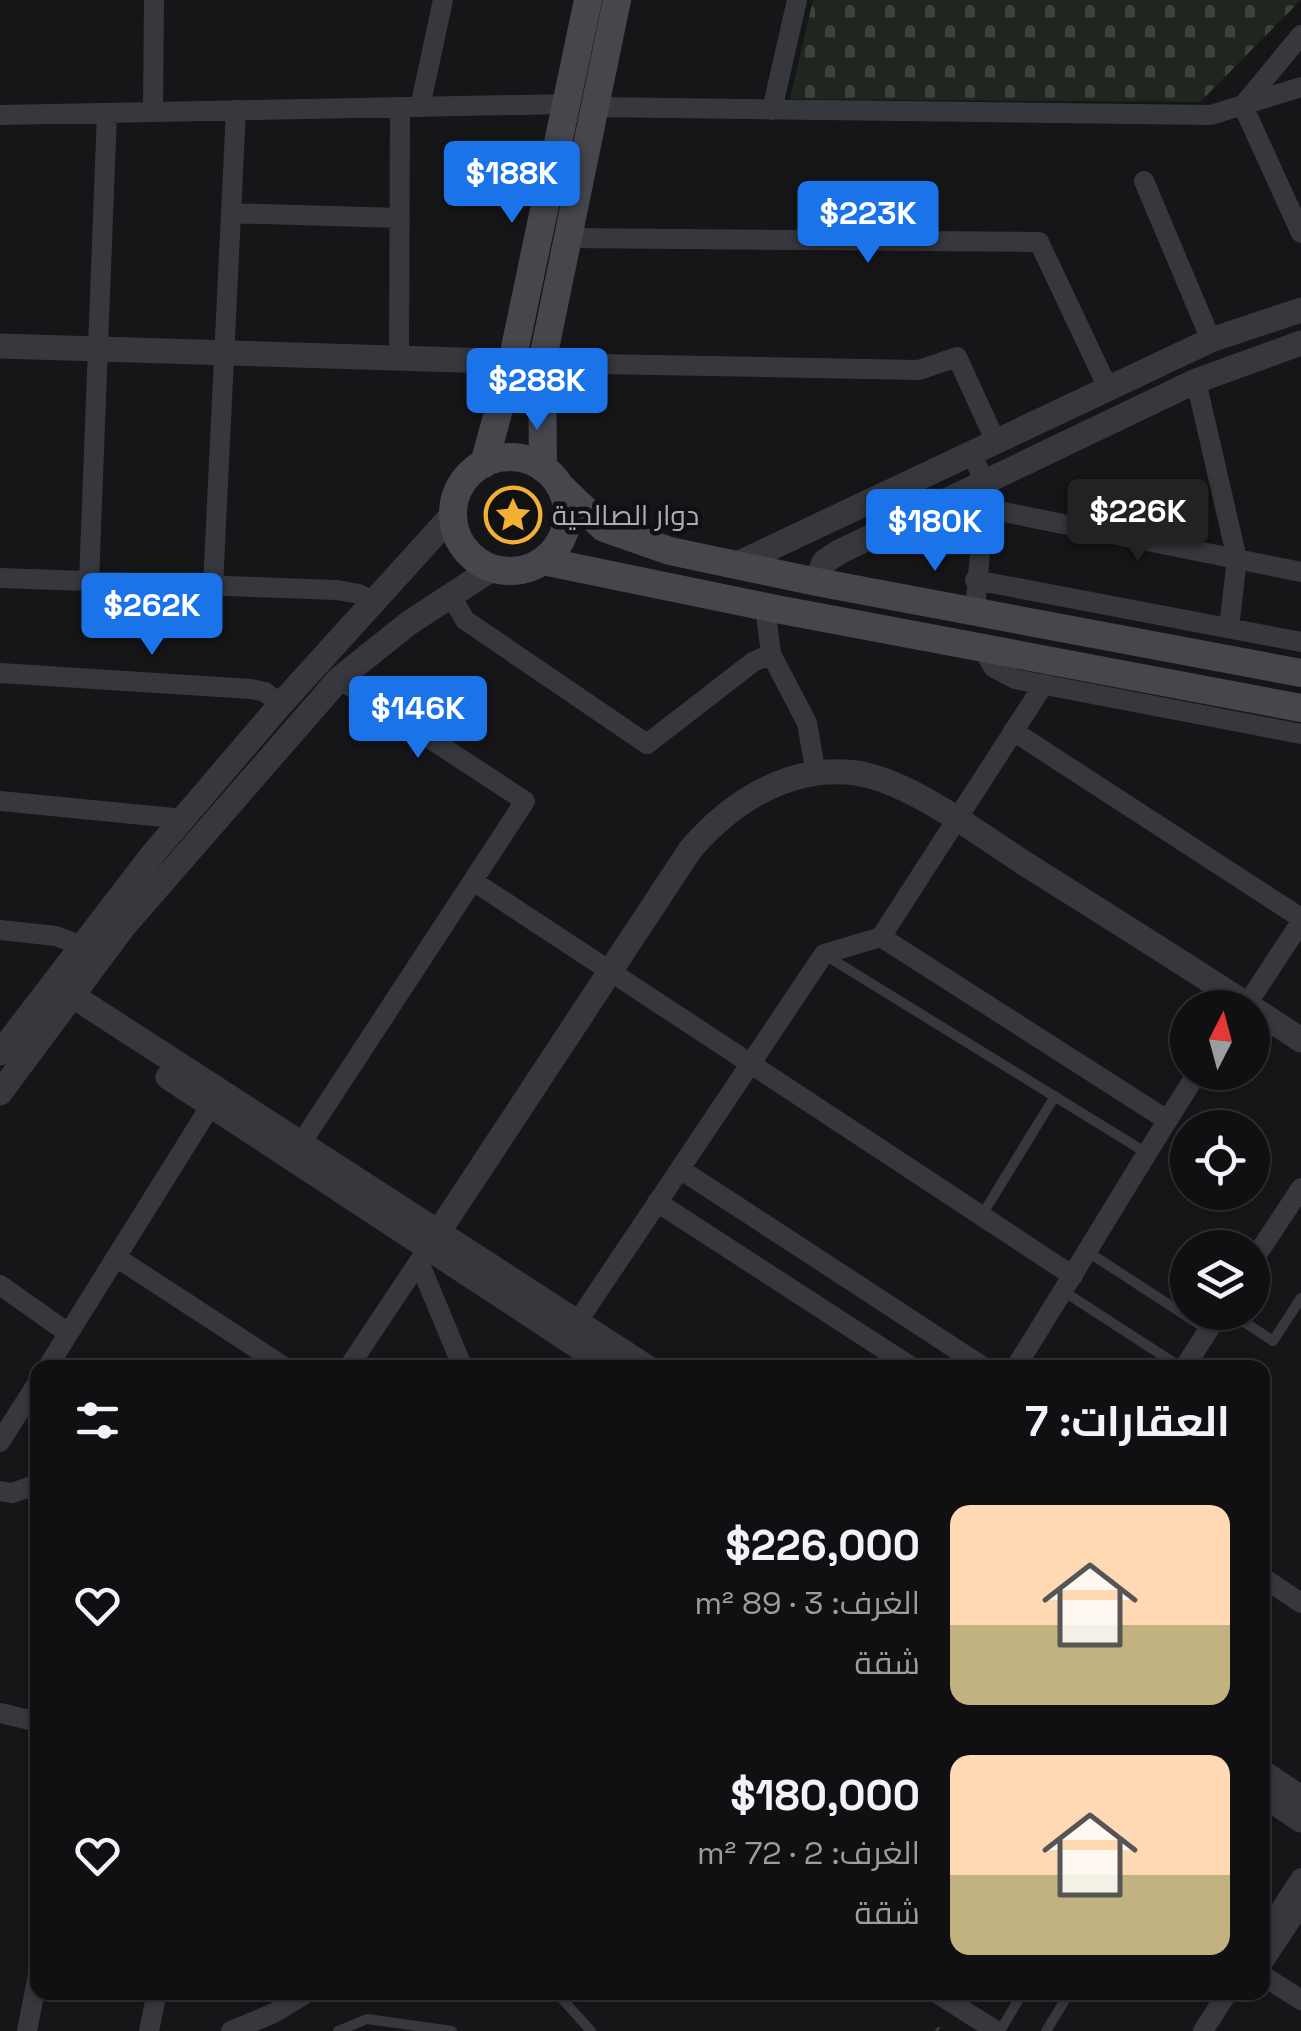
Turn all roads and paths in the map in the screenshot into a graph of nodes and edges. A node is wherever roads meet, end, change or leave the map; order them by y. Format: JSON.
{"nodes":[{"id":1,"x":154,"y":0,"type":"edge"},
{"id":2,"x":442,"y":0,"type":"edge"},
{"id":3,"x":588,"y":0,"type":"edge"},
{"id":4,"x":616,"y":0,"type":"edge"},
{"id":5,"x":797,"y":0,"type":"edge"},
{"id":6,"x":1301,"y":35,"type":"edge"},
{"id":7,"x":1301,"y":88,"type":"edge"},
{"id":8,"x":581,"y":106,"type":"junction"},
{"id":9,"x":1243,"y":106,"type":"junction"},
{"id":10,"x":410,"y":107,"type":"junction"},
{"id":11,"x":236,"y":110,"type":"junction"},
{"id":12,"x":772,"y":110,"type":"junction"},
{"id":13,"x":153,"y":112,"type":"junction"},
{"id":14,"x":108,"y":113,"type":"junction"},
{"id":15,"x":0,"y":115,"type":"edge"},
{"id":16,"x":1144,"y":181,"type":"dead end"},
{"id":17,"x":231,"y":213,"type":"junction"},
{"id":18,"x":400,"y":218,"type":"junction"},
{"id":19,"x":1301,"y":233,"type":"edge"},
{"id":20,"x":566,"y":238,"type":"junction"},
{"id":21,"x":1301,"y":310,"type":"edge"},
{"id":22,"x":1211,"y":340,"type":"junction"},
{"id":23,"x":1301,"y":343,"type":"edge"},
{"id":24,"x":0,"y":346,"type":"edge"},
{"id":25,"x":98,"y":349,"type":"junction"},
{"id":26,"x":224,"y":353,"type":"junction"},
{"id":27,"x":399,"y":358,"type":"junction"},
{"id":28,"x":512,"y":362,"type":"junction"},
{"id":29,"x":542,"y":363,"type":"junction"},
{"id":30,"x":1196,"y":380,"type":"junction"},
{"id":31,"x":1108,"y":388,"type":"junction"},
{"id":32,"x":996,"y":442,"type":"junction"},
{"id":33,"x":971,"y":454,"type":"junction"},
{"id":34,"x":484,"y":464,"type":"junction"},
{"id":35,"x":552,"y":477,"type":"junction"},
{"id":36,"x":985,"y":496,"type":"junction"},
{"id":37,"x":454,"y":514,"type":"junction"},
{"id":38,"x":1238,"y":559,"type":"junction"},
{"id":39,"x":542,"y":561,"type":"junction"},
{"id":40,"x":735,"y":565,"type":"junction"},
{"id":41,"x":493,"y":568,"type":"junction"},
{"id":42,"x":1301,"y":572,"type":"edge"},
{"id":43,"x":0,"y":578,"type":"edge"},
{"id":44,"x":976,"y":580,"type":"junction"},
{"id":45,"x":89,"y":581,"type":"junction"},
{"id":46,"x":817,"y":582,"type":"junction"},
{"id":47,"x":213,"y":586,"type":"junction"},
{"id":48,"x":450,"y":594,"type":"junction"},
{"id":49,"x":375,"y":603,"type":"junction"},
{"id":50,"x":765,"y":607,"type":"junction"},
{"id":51,"x":975,"y":611,"type":"junction"},
{"id":52,"x":1229,"y":628,"type":"junction"},
{"id":53,"x":1301,"y":642,"type":"edge"},
{"id":54,"x":982,"y":648,"type":"junction"},
{"id":55,"x":771,"y":654,"type":"junction"},
{"id":56,"x":1301,"y":672,"type":"edge"},
{"id":57,"x":0,"y":673,"type":"edge"},
{"id":58,"x":339,"y":679,"type":"junction"},
{"id":59,"x":1044,"y":684,"type":"junction"},
{"id":60,"x":281,"y":704,"type":"junction"},
{"id":61,"x":1301,"y":708,"type":"edge"},
{"id":62,"x":1013,"y":731,"type":"junction"},
{"id":63,"x":1301,"y":734,"type":"edge"},
{"id":64,"x":816,"y":774,"type":"junction"},
{"id":65,"x":0,"y":801,"type":"edge"},
{"id":66,"x":184,"y":819,"type":"junction"},
{"id":67,"x":956,"y":820,"type":"junction"},
{"id":68,"x":473,"y":881,"type":"junction"},
{"id":69,"x":1301,"y":920,"type":"edge"},
{"id":70,"x":0,"y":930,"type":"edge"},
{"id":71,"x":881,"y":936,"type":"junction"},
{"id":72,"x":82,"y":946,"type":"junction"},
{"id":73,"x":824,"y":954,"type":"junction"},
{"id":74,"x":610,"y":970,"type":"junction"},
{"id":75,"x":1222,"y":990,"type":"edge"},
{"id":76,"x":1254,"y":990,"type":"edge"},
{"id":77,"x":68,"y":1002,"type":"junction"},
{"id":78,"x":1270,"y":1020,"type":"edge"},
{"id":79,"x":1301,"y":1040,"type":"edge"},
{"id":80,"x":0,"y":1053,"type":"edge"},
{"id":81,"x":752,"y":1062,"type":"junction"},
{"id":82,"x":1186,"y":1090,"type":"edge"},
{"id":83,"x":0,"y":1093,"type":"edge"},
{"id":84,"x":1055,"y":1096,"type":"junction"},
{"id":85,"x":211,"y":1105,"type":"junction"},
{"id":86,"x":1167,"y":1120,"type":"junction"},
{"id":87,"x":302,"y":1142,"type":"junction"},
{"id":88,"x":1145,"y":1152,"type":"junction"},
{"id":89,"x":680,"y":1170,"type":"junction"},
{"id":90,"x":1301,"y":1188,"type":"edge"},
{"id":91,"x":658,"y":1202,"type":"junction"},
{"id":92,"x":982,"y":1215,"type":"junction"},
{"id":93,"x":1281,"y":1218,"type":"junction"},
{"id":94,"x":1301,"y":1231,"type":"edge"},
{"id":95,"x":1270,"y":1235,"type":"edge"},
{"id":96,"x":429,"y":1247,"type":"junction"},
{"id":97,"x":1087,"y":1252,"type":"junction"},
{"id":98,"x":116,"y":1257,"type":"junction"},
{"id":99,"x":1068,"y":1283,"type":"junction"},
{"id":100,"x":0,"y":1286,"type":"edge"},
{"id":101,"x":1170,"y":1297,"type":"edge"},
{"id":102,"x":1301,"y":1298,"type":"edge"},
{"id":103,"x":578,"y":1320,"type":"junction"},
{"id":104,"x":1208,"y":1330,"type":"edge"},
{"id":105,"x":1256,"y":1330,"type":"edge"},
{"id":106,"x":68,"y":1334,"type":"junction"},
{"id":107,"x":52,"y":1360,"type":"edge"},
{"id":108,"x":274,"y":1360,"type":"edge"},
{"id":109,"x":353,"y":1360,"type":"edge"},
{"id":110,"x":461,"y":1360,"type":"edge"},
{"id":111,"x":598,"y":1360,"type":"edge"},
{"id":112,"x":636,"y":1360,"type":"edge"},
{"id":113,"x":901,"y":1360,"type":"edge"},
{"id":114,"x":973,"y":1360,"type":"edge"},
{"id":115,"x":1020,"y":1360,"type":"edge"},
{"id":116,"x":1172,"y":1360,"type":"edge"},
{"id":117,"x":1188,"y":1360,"type":"edge"},
{"id":118,"x":30,"y":1395,"type":"edge"},
{"id":119,"x":0,"y":1442,"type":"edge"},
{"id":120,"x":30,"y":1486,"type":"edge"},
{"id":121,"x":0,"y":1493,"type":"edge"},
{"id":122,"x":1270,"y":1583,"type":"edge"},
{"id":123,"x":1301,"y":1603,"type":"edge"},
{"id":124,"x":0,"y":1713,"type":"edge"},
{"id":125,"x":30,"y":1720,"type":"edge"},
{"id":126,"x":1270,"y":1777,"type":"edge"},
{"id":127,"x":1301,"y":1798,"type":"edge"},
{"id":128,"x":1270,"y":1799,"type":"edge"},
{"id":129,"x":1301,"y":1820,"type":"edge"},
{"id":130,"x":1301,"y":1878,"type":"edge"},
{"id":131,"x":1301,"y":1905,"type":"edge"},
{"id":132,"x":1270,"y":1926,"type":"edge"},
{"id":133,"x":1270,"y":1952,"type":"edge"},
{"id":134,"x":1270,"y":1980,"type":"edge"},
{"id":135,"x":33,"y":2000,"type":"edge"},
{"id":136,"x":155,"y":2000,"type":"edge"},
{"id":137,"x":295,"y":2000,"type":"edge"},
{"id":138,"x":563,"y":2000,"type":"edge"},
{"id":139,"x":948,"y":2000,"type":"edge"},
{"id":140,"x":1018,"y":2000,"type":"edge"},
{"id":141,"x":1065,"y":2000,"type":"edge"},
{"id":142,"x":1223,"y":2000,"type":"edge"},
{"id":143,"x":1239,"y":2000,"type":"edge"},
{"id":144,"x":1301,"y":2000,"type":"edge"},
{"id":145,"x":27,"y":2031,"type":"edge"},
{"id":146,"x":149,"y":2031,"type":"edge"},
{"id":147,"x":231,"y":2031,"type":"edge"},
{"id":148,"x":338,"y":2031,"type":"edge"},
{"id":149,"x":452,"y":2031,"type":"edge"},
{"id":150,"x":591,"y":2031,"type":"edge"},
{"id":151,"x":998,"y":2031,"type":"edge"},
{"id":152,"x":1046,"y":2031,"type":"edge"},
{"id":153,"x":1204,"y":2031,"type":"edge"},
{"id":154,"x":1220,"y":2031,"type":"edge"}],
"edges":[{"from":1,"to":13,"type":"street"},
{"from":2,"to":10,"type":"street"},
{"from":3,"to":8,"type":"main road"},
{"from":4,"to":8,"type":"main road"},
{"from":5,"to":12,"type":"street"},
{"from":6,"to":9,"type":"street"},
{"from":7,"to":9,"type":"street"},
{"from":8,"to":10,"type":"street"},
{"from":8,"to":12,"type":"street"},
{"from":8,"to":20,"type":"main road"},
{"from":8,"to":28,"type":"main road"},
{"from":9,"to":12,"type":"street"},
{"from":9,"to":19,"type":"street"},
{"from":10,"to":11,"type":"street"},
{"from":10,"to":18,"type":"street"},
{"from":11,"to":13,"type":"street"},
{"from":11,"to":17,"type":"street"},
{"from":13,"to":14,"type":"street"},
{"from":14,"to":15,"type":"street"},
{"from":14,"to":25,"type":"street"},
{"from":16,"to":22,"type":"street"},
{"from":17,"to":18,"type":"street"},
{"from":17,"to":26,"type":"street"},
{"from":18,"to":27,"type":"street"},
{"from":20,"to":29,"type":"main road"},
{"from":20,"to":31,"type":"street"},
{"from":21,"to":22,"type":"street"},
{"from":22,"to":31,"type":"street"},
{"from":23,"to":30,"type":"street"},
{"from":24,"to":25,"type":"street"},
{"from":25,"to":26,"type":"street"},
{"from":25,"to":45,"type":"street"},
{"from":26,"to":27,"type":"street"},
{"from":26,"to":47,"type":"street"},
{"from":27,"to":28,"type":"street"},
{"from":28,"to":29,"type":"street"},
{"from":28,"to":34,"type":"main road"},
{"from":29,"to":32,"type":"street"},
{"from":29,"to":35,"type":"main road"},
{"from":30,"to":36,"type":"street"},
{"from":30,"to":38,"type":"street"},
{"from":31,"to":32,"type":"street"},
{"from":32,"to":33,"type":"street"},
{"from":33,"to":36,"type":"street"},
{"from":33,"to":40,"type":"street"},
{"from":34,"to":35,"type":"main road"},
{"from":34,"to":37,"type":"main road"},
{"from":35,"to":39,"type":"main road"},
{"from":35,"to":40,"type":"main road"},
{"from":36,"to":38,"type":"street"},
{"from":36,"to":44,"type":"street"},
{"from":36,"to":46,"type":"street"},
{"from":37,"to":41,"type":"main road"},
{"from":37,"to":49,"type":"street"},
{"from":38,"to":42,"type":"street"},
{"from":38,"to":52,"type":"street"},
{"from":39,"to":41,"type":"main road"},
{"from":39,"to":50,"type":"main road"},
{"from":40,"to":46,"type":"main road"},
{"from":41,"to":48,"type":"street"},
{"from":43,"to":45,"type":"street"},
{"from":44,"to":51,"type":"street"},
{"from":44,"to":52,"type":"street"},
{"from":45,"to":47,"type":"street"},
{"from":46,"to":51,"type":"main road"},
{"from":47,"to":49,"type":"street"},
{"from":48,"to":55,"type":"street"},
{"from":48,"to":58,"type":"street"},
{"from":49,"to":60,"type":"street"},
{"from":50,"to":54,"type":"main road"},
{"from":50,"to":55,"type":"street"},
{"from":51,"to":56,"type":"main road"},
{"from":52,"to":53,"type":"street"},
{"from":54,"to":59,"type":"street"},
{"from":54,"to":61,"type":"main road"},
{"from":55,"to":64,"type":"street"},
{"from":57,"to":60,"type":"street"},
{"from":58,"to":68,"type":"street"},
{"from":58,"to":77,"type":"street"},
{"from":59,"to":62,"type":"street"},
{"from":59,"to":63,"type":"street"},
{"from":60,"to":66,"type":"street"},
{"from":62,"to":67,"type":"street"},
{"from":62,"to":69,"type":"street"},
{"from":64,"to":67,"type":"street"},
{"from":64,"to":74,"type":"street"},
{"from":65,"to":66,"type":"street"},
{"from":66,"to":72,"type":"street"},
{"from":67,"to":71,"type":"street"},
{"from":67,"to":75,"type":"street"},
{"from":68,"to":74,"type":"street"},
{"from":68,"to":87,"type":"street"},
{"from":69,"to":76,"type":"street"},
{"from":70,"to":72,"type":"street"},
{"from":71,"to":73,"type":"street"},
{"from":71,"to":86,"type":"street"},
{"from":72,"to":80,"type":"street"},
{"from":73,"to":81,"type":"street"},
{"from":73,"to":84,"type":"lane"},
{"from":74,"to":81,"type":"street"},
{"from":74,"to":96,"type":"street"},
{"from":77,"to":83,"type":"street"},
{"from":77,"to":85,"type":"street"},
{"from":77,"to":87,"type":"street"},
{"from":78,"to":79,"type":"street"},
{"from":81,"to":89,"type":"street"},
{"from":81,"to":92,"type":"street"},
{"from":82,"to":86,"type":"street"},
{"from":84,"to":88,"type":"lane"},
{"from":84,"to":92,"type":"lane"},
{"from":85,"to":96,"type":"street"},
{"from":85,"to":98,"type":"street"},
{"from":86,"to":88,"type":"street"},
{"from":87,"to":96,"type":"street"},
{"from":88,"to":97,"type":"street"},
{"from":89,"to":91,"type":"street"},
{"from":89,"to":114,"type":"street"},
{"from":90,"to":93,"type":"street"},
{"from":91,"to":103,"type":"street"},
{"from":91,"to":113,"type":"street"},
{"from":92,"to":99,"type":"street"},
{"from":93,"to":94,"type":"street"},
{"from":93,"to":95,"type":"street"},
{"from":96,"to":103,"type":"street"},
{"from":96,"to":109,"type":"street"},
{"from":96,"to":110,"type":"street"},
{"from":96,"to":111,"type":"street"},
{"from":97,"to":99,"type":"street"},
{"from":97,"to":101,"type":"lane"},
{"from":98,"to":106,"type":"street"},
{"from":98,"to":108,"type":"street"},
{"from":99,"to":115,"type":"street"},
{"from":99,"to":116,"type":"lane"},
{"from":100,"to":106,"type":"street"},
{"from":102,"to":105,"type":"lane"},
{"from":103,"to":112,"type":"street"},
{"from":104,"to":117,"type":"street"},
{"from":106,"to":107,"type":"street"},
{"from":118,"to":119,"type":"street"},
{"from":120,"to":121,"type":"street"},
{"from":122,"to":123,"type":"street"},
{"from":124,"to":125,"type":"street"},
{"from":126,"to":127,"type":"street"},
{"from":128,"to":129,"type":"street"},
{"from":130,"to":132,"type":"street"},
{"from":131,"to":133,"type":"street"},
{"from":134,"to":144,"type":"street"},
{"from":135,"to":145,"type":"street"},
{"from":136,"to":146,"type":"street"},
{"from":137,"to":147,"type":"street"},
{"from":138,"to":150,"type":"lane"},
{"from":139,"to":151,"type":"street"},
{"from":140,"to":151,"type":"lane"},
{"from":141,"to":152,"type":"lane"},
{"from":142,"to":153,"type":"street"},
{"from":143,"to":154,"type":"street"},
{"from":148,"to":149,"type":"lane"}]}
